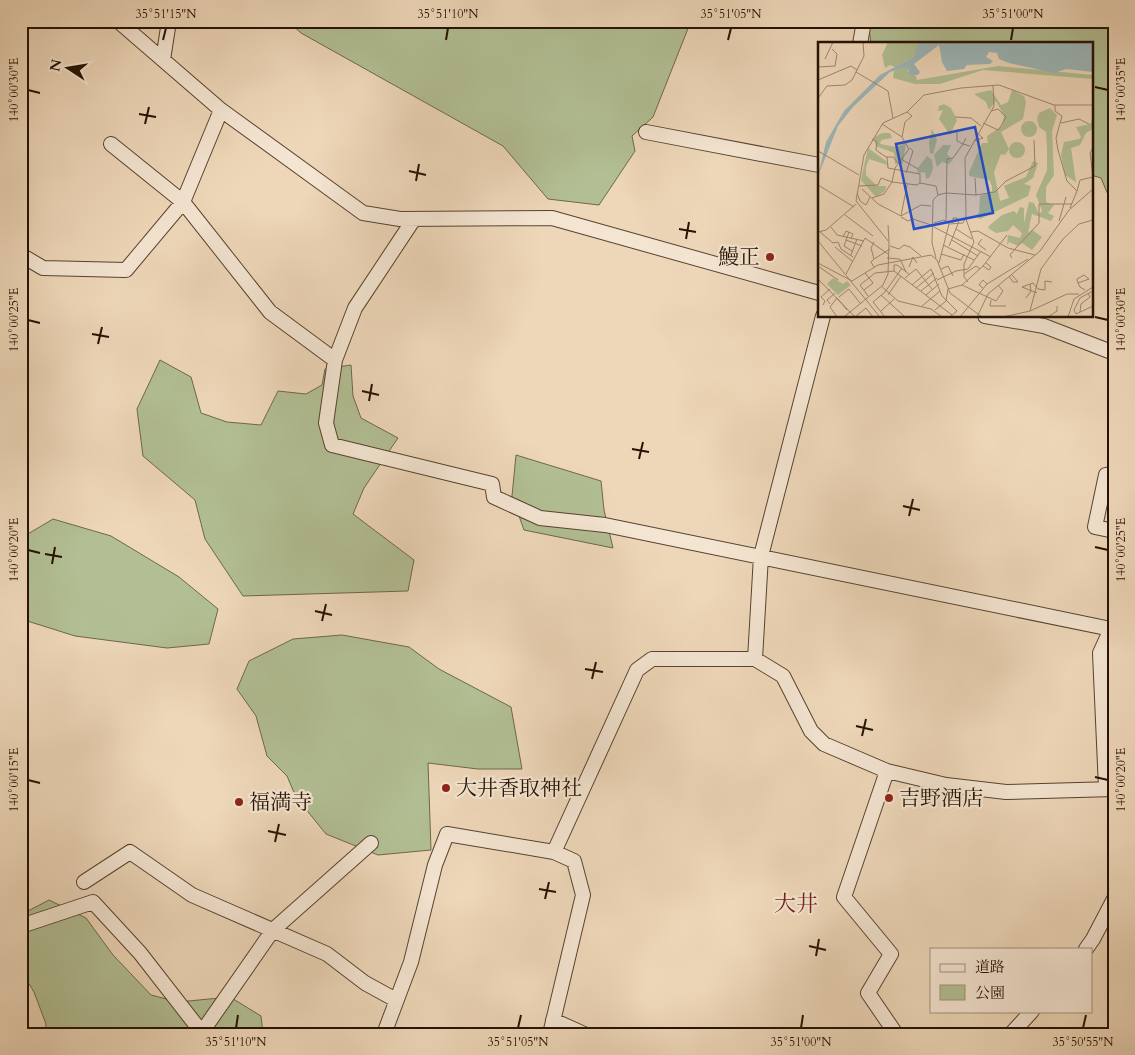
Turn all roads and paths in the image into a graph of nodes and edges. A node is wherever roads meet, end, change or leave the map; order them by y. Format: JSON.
{"nodes":[{"id":1,"x":118,"y":21,"type":"edge"},
{"id":2,"x":169,"y":21,"type":"edge"},
{"id":3,"x":864,"y":21,"type":"edge"},
{"id":4,"x":860,"y":42,"type":"edge"},
{"id":5,"x":162,"y":60,"type":"junction"},
{"id":6,"x":221,"y":110,"type":"junction"},
{"id":7,"x":646,"y":132,"type":"dead end"},
{"id":8,"x":112,"y":144,"type":"dead end"},
{"id":9,"x":818,"y":165,"type":"edge"},
{"id":10,"x":183,"y":202,"type":"junction"},
{"id":11,"x":414,"y":219,"type":"junction"},
{"id":12,"x":21,"y":255,"type":"edge"},
{"id":13,"x":818,"y":293,"type":"edge"},
{"id":14,"x":822,"y":318,"type":"edge"},
{"id":15,"x":997,"y":318,"type":"edge"},
{"id":16,"x":1114,"y":353,"type":"edge"},
{"id":17,"x":335,"y":360,"type":"junction"},
{"id":18,"x":1114,"y":474,"type":"edge"},
{"id":19,"x":1114,"y":531,"type":"edge"},
{"id":20,"x":761,"y":556,"type":"junction"},
{"id":21,"x":1112,"y":629,"type":"edge"},
{"id":22,"x":755,"y":659,"type":"junction"},
{"id":23,"x":887,"y":771,"type":"junction"},
{"id":24,"x":1110,"y":788,"type":"edge"},
{"id":25,"x":371,"y":843,"type":"dead end"},
{"id":26,"x":554,"y":852,"type":"junction"},
{"id":27,"x":84,"y":882,"type":"dead end"},
{"id":28,"x":1114,"y":899,"type":"edge"},
{"id":29,"x":21,"y":926,"type":"edge"},
{"id":30,"x":273,"y":930,"type":"junction"},
{"id":31,"x":1087,"y":948,"type":"edge"},
{"id":32,"x":396,"y":1000,"type":"junction"},
{"id":33,"x":1031,"y":1012,"type":"edge"},
{"id":34,"x":553,"y":1020,"type":"junction"},
{"id":35,"x":203,"y":1033,"type":"edge"},
{"id":36,"x":384,"y":1034,"type":"edge"},
{"id":37,"x":550,"y":1034,"type":"edge"},
{"id":38,"x":584,"y":1034,"type":"edge"},
{"id":39,"x":896,"y":1034,"type":"edge"},
{"id":40,"x":1011,"y":1034,"type":"edge"}],
"edges":[{"from":1,"to":5,"type":"street"},
{"from":2,"to":5,"type":"street"},
{"from":3,"to":4,"type":"street"},
{"from":5,"to":6,"type":"street"},
{"from":6,"to":10,"type":"street"},
{"from":6,"to":11,"type":"street"},
{"from":7,"to":9,"type":"street"},
{"from":8,"to":10,"type":"street"},
{"from":10,"to":12,"type":"street"},
{"from":10,"to":17,"type":"street"},
{"from":11,"to":13,"type":"street"},
{"from":11,"to":17,"type":"street"},
{"from":14,"to":20,"type":"street"},
{"from":15,"to":16,"type":"street"},
{"from":17,"to":20,"type":"street"},
{"from":18,"to":19,"type":"street"},
{"from":20,"to":21,"type":"street"},
{"from":20,"to":22,"type":"street"},
{"from":21,"to":24,"type":"street"},
{"from":22,"to":23,"type":"street"},
{"from":22,"to":26,"type":"street"},
{"from":23,"to":24,"type":"street"},
{"from":23,"to":39,"type":"street"},
{"from":25,"to":30,"type":"street"},
{"from":26,"to":32,"type":"street"},
{"from":26,"to":34,"type":"street"},
{"from":27,"to":30,"type":"street"},
{"from":28,"to":31,"type":"street"},
{"from":29,"to":35,"type":"street"},
{"from":30,"to":32,"type":"street"},
{"from":30,"to":35,"type":"street"},
{"from":32,"to":36,"type":"street"},
{"from":33,"to":40,"type":"street"},
{"from":34,"to":37,"type":"street"},
{"from":34,"to":38,"type":"street"}]}
